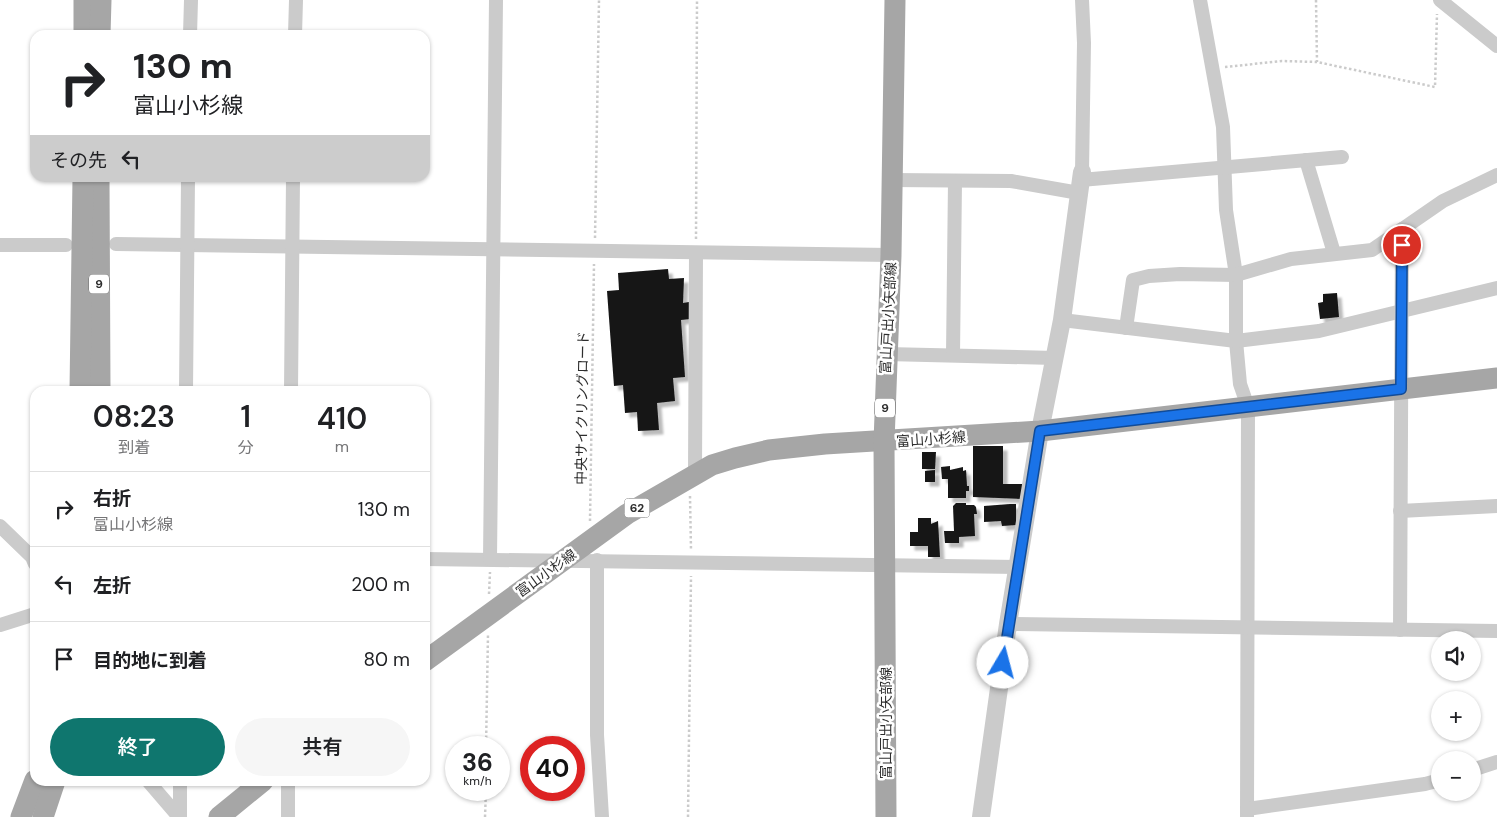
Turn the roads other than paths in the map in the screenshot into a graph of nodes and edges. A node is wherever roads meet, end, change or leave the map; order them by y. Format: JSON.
{"nodes":[{"id":1,"x":84,"y":0,"type":"edge"},
{"id":2,"x":100,"y":0,"type":"edge"},
{"id":3,"x":191,"y":0,"type":"edge"},
{"id":4,"x":296,"y":0,"type":"edge"},
{"id":5,"x":496,"y":0,"type":"edge"},
{"id":6,"x":895,"y":0,"type":"edge"},
{"id":7,"x":1082,"y":0,"type":"edge"},
{"id":8,"x":1200,"y":0,"type":"edge"},
{"id":9,"x":1439,"y":5,"type":"edge"},
{"id":10,"x":84,"y":30,"type":"edge"},
{"id":11,"x":100,"y":30,"type":"edge"},
{"id":12,"x":190,"y":30,"type":"edge"},
{"id":13,"x":295,"y":30,"type":"edge"},
{"id":14,"x":1497,"y":46,"type":"edge"},
{"id":15,"x":1342,"y":157,"type":"dead end"},
{"id":16,"x":1306,"y":160,"type":"junction"},
{"id":17,"x":1225,"y":166,"type":"junction"},
{"id":18,"x":1497,"y":175,"type":"edge"},
{"id":19,"x":892,"y":180,"type":"junction"},
{"id":20,"x":954,"y":181,"type":"junction"},
{"id":21,"x":83,"y":182,"type":"edge"},
{"id":22,"x":99,"y":182,"type":"edge"},
{"id":23,"x":188,"y":182,"type":"edge"},
{"id":24,"x":293,"y":182,"type":"edge"},
{"id":25,"x":1080,"y":182,"type":"junction"},
{"id":26,"x":1402,"y":229,"type":"junction"},
{"id":27,"x":116,"y":244,"type":"dead end"},
{"id":28,"x":0,"y":245,"type":"edge"},
{"id":29,"x":66,"y":245,"type":"dead end"},
{"id":30,"x":187,"y":246,"type":"junction"},
{"id":31,"x":292,"y":247,"type":"junction"},
{"id":32,"x":493,"y":250,"type":"junction"},
{"id":33,"x":696,"y":253,"type":"junction"},
{"id":34,"x":1334,"y":253,"type":"junction"},
{"id":35,"x":891,"y":256,"type":"junction"},
{"id":36,"x":1236,"y":276,"type":"junction"},
{"id":37,"x":1497,"y":288,"type":"edge"},
{"id":38,"x":1400,"y":310,"type":"junction"},
{"id":39,"x":1062,"y":320,"type":"junction"},
{"id":40,"x":1126,"y":328,"type":"junction"},
{"id":41,"x":1236,"y":341,"type":"junction"},
{"id":42,"x":886,"y":354,"type":"junction"},
{"id":43,"x":953,"y":355,"type":"junction"},
{"id":44,"x":1056,"y":358,"type":"junction"},
{"id":45,"x":1497,"y":378,"type":"edge"},
{"id":46,"x":80,"y":386,"type":"edge"},
{"id":47,"x":100,"y":386,"type":"edge"},
{"id":48,"x":186,"y":386,"type":"edge"},
{"id":49,"x":291,"y":386,"type":"edge"},
{"id":50,"x":1401,"y":389,"type":"junction"},
{"id":51,"x":1248,"y":407,"type":"junction"},
{"id":52,"x":1040,"y":431,"type":"junction"},
{"id":53,"x":884,"y":442,"type":"junction"},
{"id":54,"x":692,"y":476,"type":"junction"},
{"id":55,"x":1497,"y":506,"type":"edge"},
{"id":56,"x":1400,"y":511,"type":"junction"},
{"id":57,"x":0,"y":526,"type":"edge"},
{"id":58,"x":594,"y":551,"type":"junction"},
{"id":59,"x":30,"y":555,"type":"edge"},
{"id":60,"x":430,"y":559,"type":"edge"},
{"id":61,"x":490,"y":559,"type":"junction"},
{"id":62,"x":564,"y":560,"type":"junction"},
{"id":63,"x":886,"y":565,"type":"junction"},
{"id":64,"x":1019,"y":567,"type":"junction"},
{"id":65,"x":30,"y":616,"type":"edge"},
{"id":66,"x":1008,"y":624,"type":"junction"},
{"id":67,"x":0,"y":625,"type":"edge"},
{"id":68,"x":1248,"y":628,"type":"junction"},
{"id":69,"x":1400,"y":630,"type":"junction"},
{"id":70,"x":1497,"y":631,"type":"edge"},
{"id":71,"x":430,"y":657,"type":"edge"},
{"id":72,"x":1497,"y":762,"type":"edge"},
{"id":73,"x":1481,"y":767,"type":"edge"},
{"id":74,"x":1431,"y":782,"type":"edge"},
{"id":75,"x":33,"y":786,"type":"edge"},
{"id":76,"x":53,"y":786,"type":"edge"},
{"id":77,"x":152,"y":786,"type":"edge"},
{"id":78,"x":180,"y":786,"type":"edge"},
{"id":79,"x":258,"y":786,"type":"edge"},
{"id":80,"x":288,"y":786,"type":"edge"},
{"id":81,"x":1247,"y":813,"type":"edge"},
{"id":82,"x":21,"y":817,"type":"edge"},
{"id":83,"x":43,"y":817,"type":"edge"},
{"id":84,"x":179,"y":817,"type":"edge"},
{"id":85,"x":219,"y":817,"type":"edge"},
{"id":86,"x":288,"y":817,"type":"edge"},
{"id":87,"x":602,"y":817,"type":"edge"},
{"id":88,"x":886,"y":817,"type":"edge"},
{"id":89,"x":981,"y":817,"type":"edge"}],
"edges":[{"from":1,"to":10,"type":"main road"},
{"from":2,"to":11,"type":"main road"},
{"from":3,"to":12,"type":"street"},
{"from":4,"to":13,"type":"street"},
{"from":5,"to":32,"type":"street"},
{"from":6,"to":19,"type":"main road","name":"富山戸出小矢部線","number":"9"},
{"from":7,"to":25,"type":"street"},
{"from":8,"to":17,"type":"street"},
{"from":9,"to":14,"type":"street"},
{"from":15,"to":16,"type":"street"},
{"from":16,"to":17,"type":"street"},
{"from":16,"to":34,"type":"street"},
{"from":17,"to":25,"type":"street"},
{"from":17,"to":36,"type":"street"},
{"from":18,"to":26,"type":"street"},
{"from":19,"to":20,"type":"street"},
{"from":19,"to":35,"type":"main road","name":"富山戸出小矢部線","number":"9"},
{"from":20,"to":25,"type":"street"},
{"from":20,"to":43,"type":"street"},
{"from":21,"to":46,"type":"main road","number":"9"},
{"from":22,"to":47,"type":"main road","number":"9"},
{"from":23,"to":30,"type":"street"},
{"from":24,"to":31,"type":"street"},
{"from":25,"to":39,"type":"street"},
{"from":26,"to":34,"type":"street"},
{"from":26,"to":38,"type":"street"},
{"from":27,"to":30,"type":"street"},
{"from":28,"to":29,"type":"street"},
{"from":30,"to":31,"type":"street"},
{"from":30,"to":48,"type":"street"},
{"from":31,"to":32,"type":"street"},
{"from":31,"to":49,"type":"street"},
{"from":32,"to":33,"type":"street"},
{"from":32,"to":61,"type":"street"},
{"from":33,"to":35,"type":"street"},
{"from":33,"to":54,"type":"street"},
{"from":34,"to":36,"type":"street"},
{"from":35,"to":42,"type":"main road","name":"富山戸出小矢部線","number":"9"},
{"from":36,"to":40,"type":"street"},
{"from":36,"to":41,"type":"street"},
{"from":37,"to":38,"type":"street"},
{"from":38,"to":41,"type":"street"},
{"from":38,"to":50,"type":"street"},
{"from":39,"to":40,"type":"street"},
{"from":39,"to":44,"type":"street"},
{"from":40,"to":41,"type":"street"},
{"from":41,"to":51,"type":"street"},
{"from":42,"to":43,"type":"street"},
{"from":42,"to":53,"type":"main road","name":"富山戸出小矢部線","number":"9"},
{"from":43,"to":44,"type":"street"},
{"from":44,"to":52,"type":"street"},
{"from":45,"to":50,"type":"main road","name":"富山小杉線","number":"62"},
{"from":50,"to":51,"type":"main road","name":"富山小杉線","number":"62"},
{"from":50,"to":56,"type":"street"},
{"from":51,"to":52,"type":"main road","name":"富山小杉線","number":"62"},
{"from":51,"to":68,"type":"street"},
{"from":52,"to":53,"type":"main road","name":"富山小杉線","number":"62"},
{"from":52,"to":64,"type":"street"},
{"from":53,"to":54,"type":"main road","name":"富山小杉線","number":"62"},
{"from":53,"to":63,"type":"main road","name":"富山戸出小矢部線","number":"9"},
{"from":54,"to":58,"type":"main road","name":"富山小杉線","number":"62"},
{"from":55,"to":56,"type":"street"},
{"from":56,"to":69,"type":"street"},
{"from":57,"to":59,"type":"street"},
{"from":58,"to":62,"type":"main road","name":"富山小杉線","number":"62"},
{"from":58,"to":63,"type":"street"},
{"from":58,"to":87,"type":"street"},
{"from":60,"to":61,"type":"street"},
{"from":61,"to":62,"type":"street"},
{"from":62,"to":71,"type":"main road","name":"富山小杉線","number":"62"},
{"from":63,"to":64,"type":"street"},
{"from":63,"to":88,"type":"main road","name":"富山戸出小矢部線","number":"9"},
{"from":64,"to":66,"type":"street"},
{"from":65,"to":67,"type":"street"},
{"from":66,"to":68,"type":"street"},
{"from":66,"to":89,"type":"street"},
{"from":68,"to":69,"type":"street"},
{"from":68,"to":81,"type":"street"},
{"from":69,"to":70,"type":"street"},
{"from":72,"to":73,"type":"street"},
{"from":74,"to":81,"type":"street"},
{"from":75,"to":82,"type":"main road"},
{"from":76,"to":83,"type":"main road"},
{"from":77,"to":84,"type":"street"},
{"from":78,"to":84,"type":"street"},
{"from":79,"to":85,"type":"main road"},
{"from":80,"to":86,"type":"street"}]}
